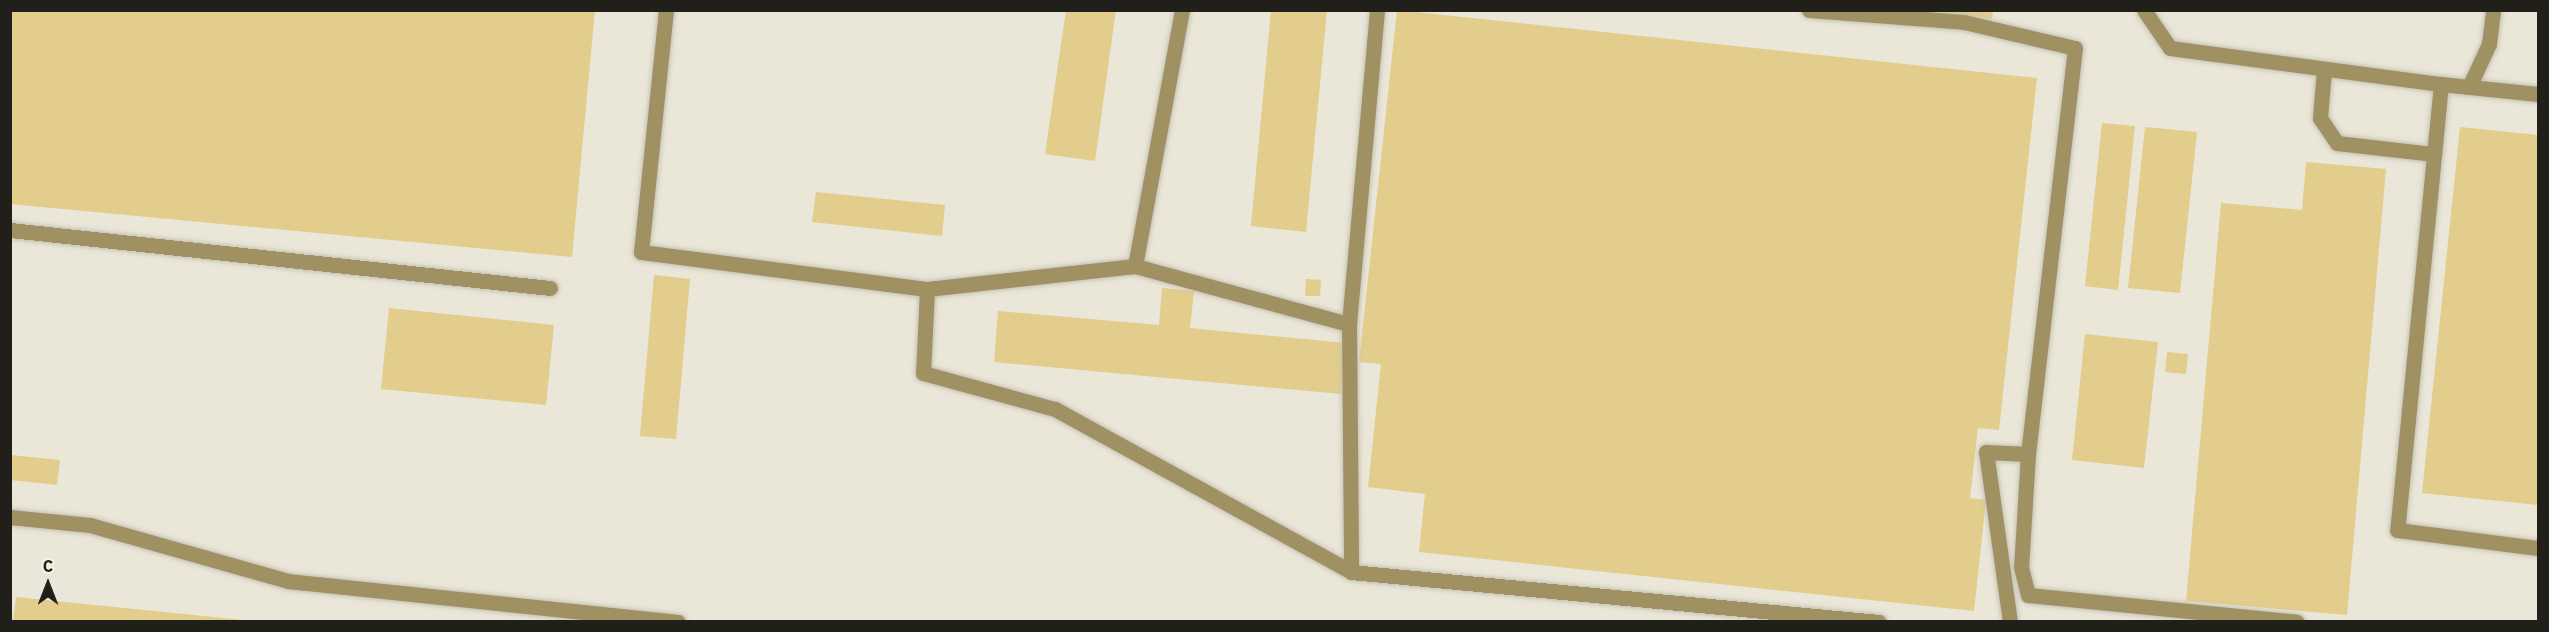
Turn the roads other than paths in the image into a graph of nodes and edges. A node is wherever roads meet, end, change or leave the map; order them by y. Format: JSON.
{"nodes":[{"id":1,"x":666,"y":10,"type":"edge"},
{"id":2,"x":1182,"y":10,"type":"edge"},
{"id":3,"x":1377,"y":10,"type":"edge"},
{"id":4,"x":1809,"y":10,"type":"edge"},
{"id":5,"x":2144,"y":10,"type":"edge"},
{"id":6,"x":2493,"y":10,"type":"edge"},
{"id":7,"x":2324,"y":70,"type":"junction"},
{"id":8,"x":2440,"y":84,"type":"junction"},
{"id":9,"x":2469,"y":87,"type":"junction"},
{"id":10,"x":2538,"y":94,"type":"edge"},
{"id":11,"x":2434,"y":154,"type":"junction"},
{"id":12,"x":10,"y":230,"type":"edge"},
{"id":13,"x":1135,"y":266,"type":"junction"},
{"id":14,"x":550,"y":288,"type":"dead end"},
{"id":15,"x":927,"y":289,"type":"junction"},
{"id":16,"x":1349,"y":324,"type":"junction"},
{"id":17,"x":2028,"y":454,"type":"junction"},
{"id":18,"x":10,"y":517,"type":"edge"},
{"id":19,"x":2538,"y":548,"type":"edge"},
{"id":20,"x":1351,"y":572,"type":"junction"},
{"id":21,"x":678,"y":621,"type":"edge"},
{"id":22,"x":1879,"y":621,"type":"edge"},
{"id":23,"x":2010,"y":621,"type":"edge"},
{"id":24,"x":2297,"y":621,"type":"edge"}],
"edges":[{"from":1,"to":15,"type":"lane"},
{"from":2,"to":13,"type":"lane"},
{"from":3,"to":16,"type":"lane"},
{"from":4,"to":17,"type":"lane"},
{"from":5,"to":7,"type":"lane"},
{"from":6,"to":9,"type":"lane"},
{"from":7,"to":8,"type":"lane"},
{"from":7,"to":11,"type":"lane"},
{"from":8,"to":9,"type":"lane"},
{"from":8,"to":11,"type":"lane"},
{"from":9,"to":10,"type":"lane"},
{"from":11,"to":19,"type":"lane"},
{"from":12,"to":14,"type":"lane"},
{"from":13,"to":15,"type":"lane"},
{"from":13,"to":16,"type":"lane"},
{"from":15,"to":20,"type":"lane"},
{"from":16,"to":20,"type":"lane"},
{"from":17,"to":23,"type":"lane"},
{"from":17,"to":24,"type":"lane"},
{"from":18,"to":21,"type":"lane"},
{"from":20,"to":22,"type":"lane"}]}
